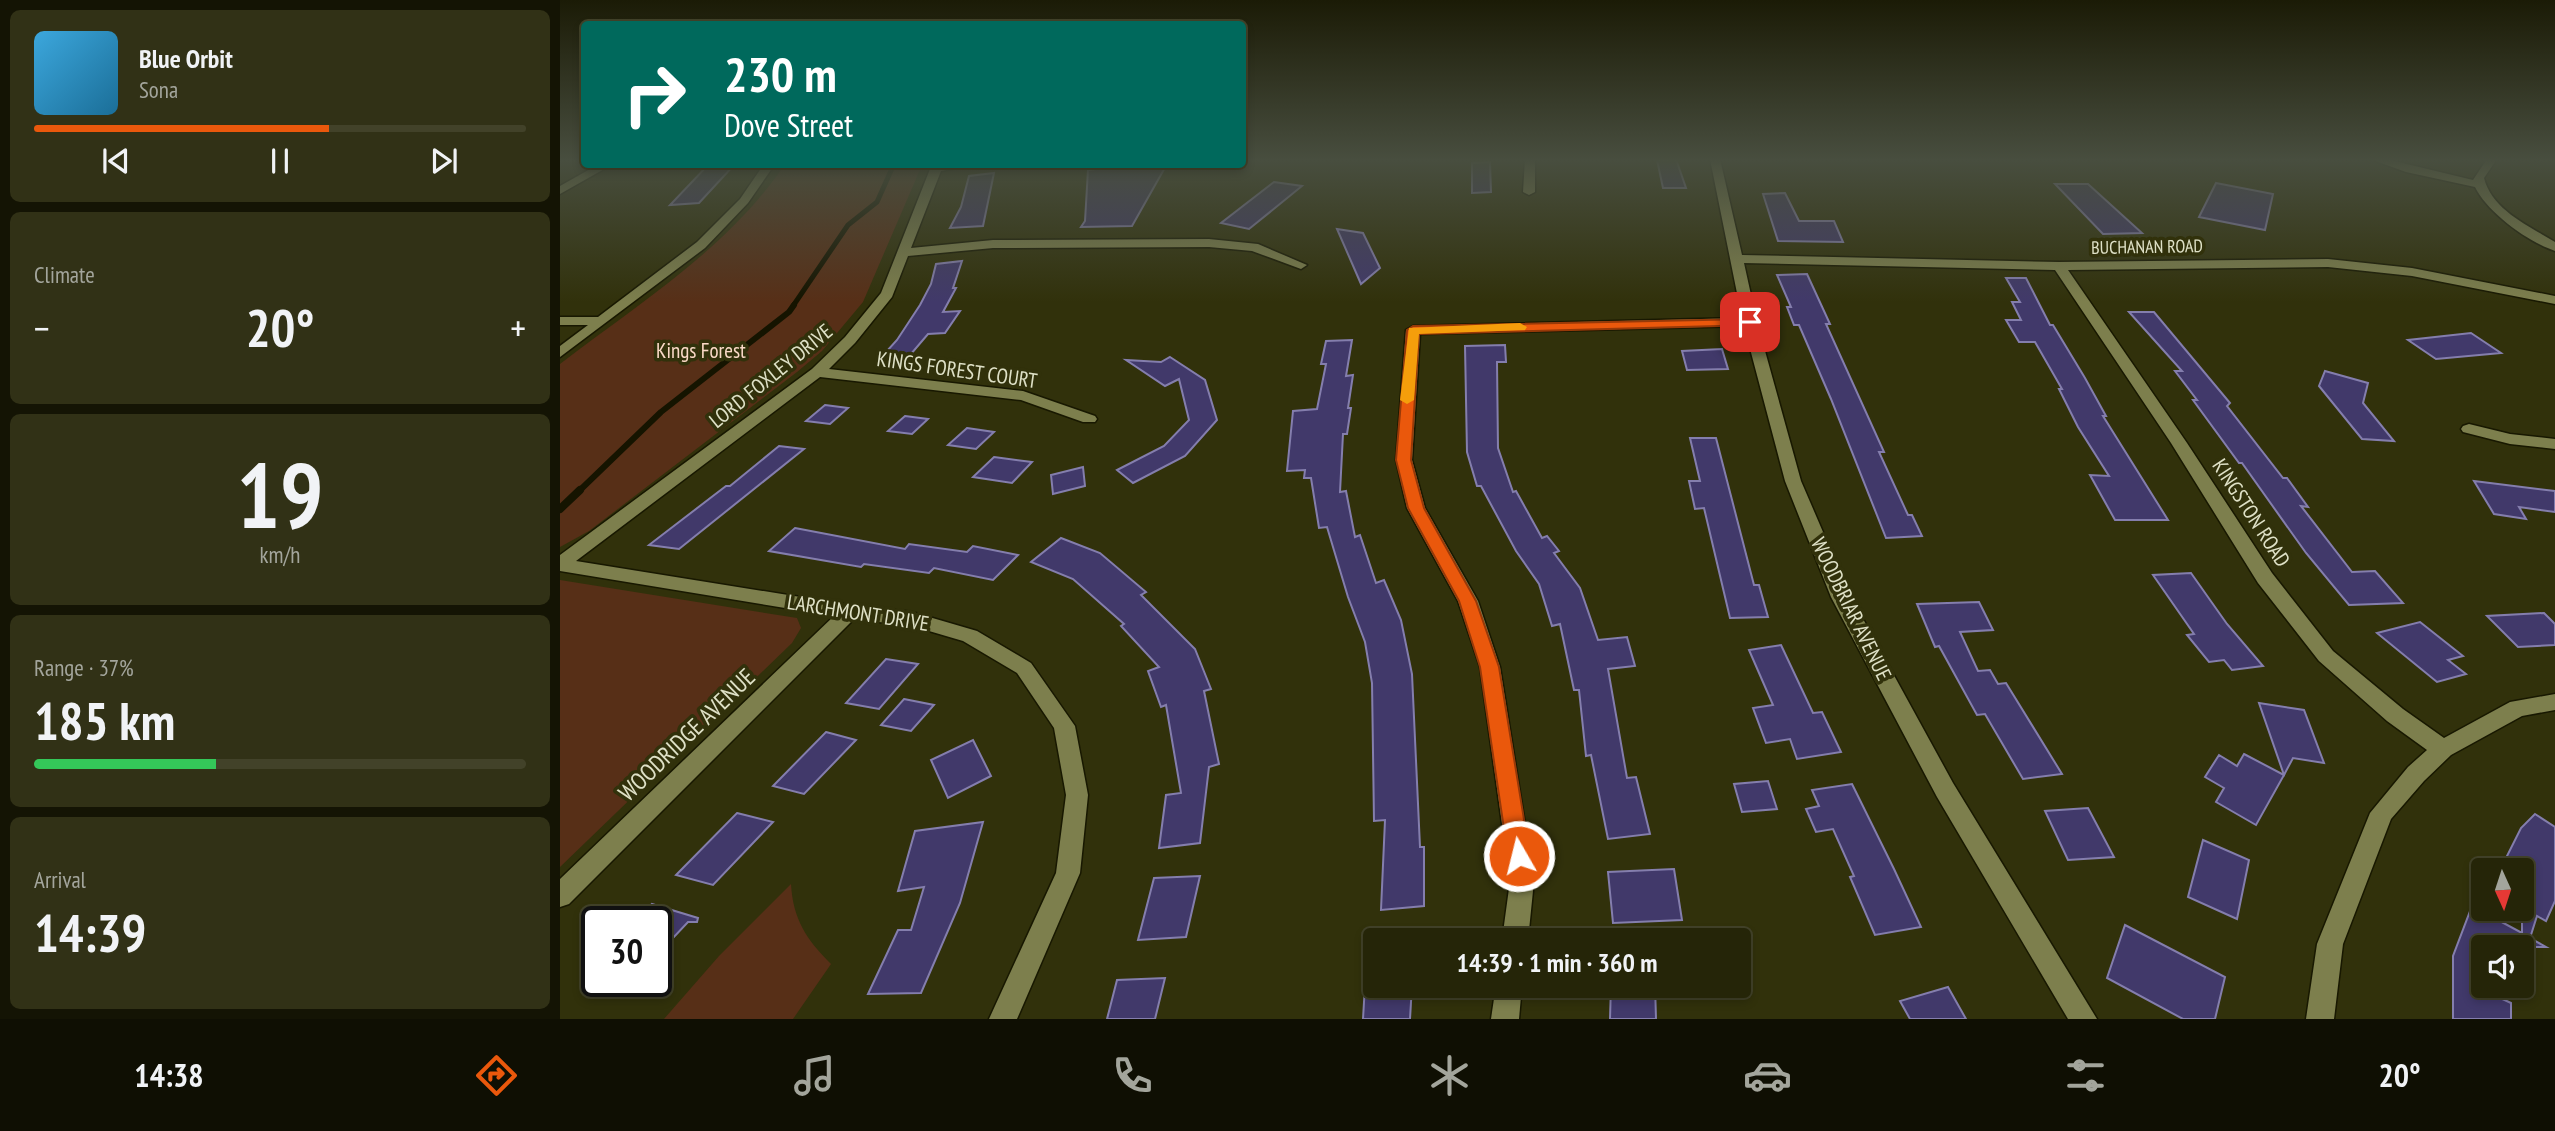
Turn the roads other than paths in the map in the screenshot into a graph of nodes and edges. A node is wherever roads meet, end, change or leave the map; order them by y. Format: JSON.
{"nodes":[{"id":1,"x":738,"y":207,"type":"edge"},
{"id":2,"x":922,"y":207,"type":"edge"},
{"id":3,"x":1725,"y":207,"type":"edge"},
{"id":4,"x":2495,"y":207,"type":"edge"},
{"id":5,"x":2555,"y":247,"type":"edge"},
{"id":6,"x":903,"y":253,"type":"junction"},
{"id":7,"x":1736,"y":259,"type":"junction"},
{"id":8,"x":1301,"y":265,"type":"dead end"},
{"id":9,"x":2059,"y":267,"type":"junction"},
{"id":10,"x":2555,"y":300,"type":"edge"},
{"id":11,"x":560,"y":321,"type":"edge"},
{"id":12,"x":601,"y":321,"type":"junction"},
{"id":13,"x":1750,"y":322,"type":"junction"},
{"id":14,"x":560,"y":353,"type":"edge"},
{"id":15,"x":817,"y":372,"type":"junction"},
{"id":16,"x":1089,"y":419,"type":"dead end"},
{"id":17,"x":2469,"y":429,"type":"dead end"},
{"id":18,"x":2555,"y":444,"type":"edge"},
{"id":19,"x":560,"y":565,"type":"edge"},
{"id":20,"x":850,"y":612,"type":"junction"},
{"id":21,"x":2555,"y":702,"type":"edge"},
{"id":22,"x":2443,"y":749,"type":"junction"},
{"id":23,"x":560,"y":896,"type":"edge"},
{"id":24,"x":1516,"y":928,"type":"edge"},
{"id":25,"x":1507,"y":998,"type":"edge"},
{"id":26,"x":1003,"y":1019,"type":"edge"},
{"id":27,"x":1505,"y":1019,"type":"edge"},
{"id":28,"x":2083,"y":1019,"type":"edge"},
{"id":29,"x":2320,"y":1019,"type":"edge"}],
"edges":[{"from":1,"to":12,"type":"street"},
{"from":2,"to":6,"type":"street","name":"LORD FOXLEY DRIVE"},
{"from":3,"to":7,"type":"street","name":"WOODBRIAR AVENUE"},
{"from":4,"to":5,"type":"street"},
{"from":6,"to":8,"type":"street"},
{"from":6,"to":15,"type":"street","name":"LORD FOXLEY DRIVE"},
{"from":7,"to":9,"type":"street","name":"BUCHANAN ROAD"},
{"from":7,"to":13,"type":"street","name":"WOODBRIAR AVENUE"},
{"from":9,"to":10,"type":"street","name":"BUCHANAN ROAD"},
{"from":9,"to":22,"type":"street","name":"KINGSTON ROAD"},
{"from":11,"to":12,"type":"street"},
{"from":12,"to":14,"type":"street"},
{"from":13,"to":24,"type":"street"},
{"from":13,"to":28,"type":"street","name":"WOODBRIAR AVENUE"},
{"from":15,"to":16,"type":"street","name":"KINGS FOREST COURT"},
{"from":15,"to":19,"type":"street","name":"LORD FOXLEY DRIVE"},
{"from":17,"to":18,"type":"street"},
{"from":19,"to":20,"type":"street","name":"LARCHMONT DRIVE"},
{"from":20,"to":23,"type":"street","name":"WOODRIDGE AVENUE"},
{"from":20,"to":26,"type":"street","name":"LARCHMONT DRIVE"},
{"from":21,"to":22,"type":"street"},
{"from":22,"to":29,"type":"street"},
{"from":25,"to":27,"type":"street"}]}
